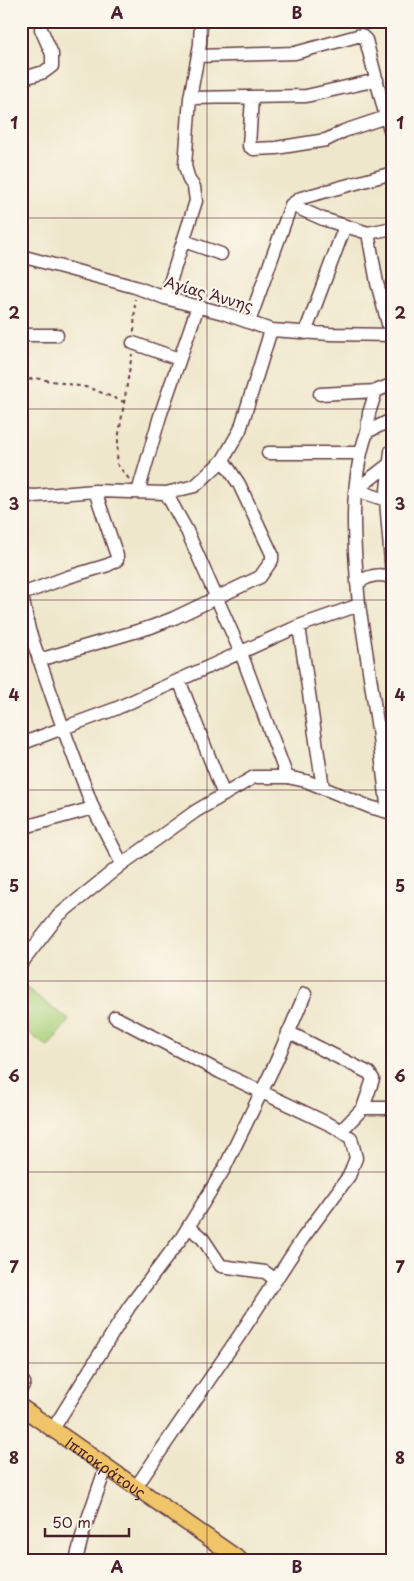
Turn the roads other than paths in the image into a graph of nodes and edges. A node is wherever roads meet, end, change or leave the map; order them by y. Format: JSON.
{"nodes":[{"id":1,"x":201,"y":21,"type":"edge"},
{"id":2,"x":41,"y":29,"type":"dead end"},
{"id":3,"x":198,"y":56,"type":"junction"},
{"id":4,"x":21,"y":80,"type":"edge"},
{"id":5,"x":377,"y":80,"type":"junction"},
{"id":6,"x":252,"y":97,"type":"junction"},
{"id":7,"x":190,"y":98,"type":"junction"},
{"id":8,"x":390,"y":116,"type":"edge"},
{"id":9,"x":393,"y":139,"type":"edge"},
{"id":10,"x":393,"y":173,"type":"edge"},
{"id":11,"x":291,"y":205,"type":"junction"},
{"id":12,"x":345,"y":226,"type":"junction"},
{"id":13,"x":393,"y":228,"type":"edge"},
{"id":14,"x":368,"y":234,"type":"junction"},
{"id":15,"x":184,"y":241,"type":"junction"},
{"id":16,"x":221,"y":254,"type":"dead end"},
{"id":17,"x":21,"y":256,"type":"edge"},
{"id":18,"x":165,"y":298,"type":"junction"},
{"id":19,"x":198,"y":306,"type":"junction"},
{"id":20,"x":249,"y":322,"type":"junction"},
{"id":21,"x":272,"y":330,"type":"junction"},
{"id":22,"x":306,"y":333,"type":"junction"},
{"id":23,"x":21,"y":335,"type":"edge"},
{"id":24,"x":57,"y":335,"type":"dead end"},
{"id":25,"x":392,"y":335,"type":"edge"},
{"id":26,"x":133,"y":343,"type":"road end"},
{"id":27,"x":178,"y":359,"type":"junction"},
{"id":28,"x":393,"y":384,"type":"edge"},
{"id":29,"x":376,"y":391,"type":"junction"},
{"id":30,"x":320,"y":394,"type":"dead end"},
{"id":31,"x":393,"y":419,"type":"edge"},
{"id":32,"x":367,"y":432,"type":"junction"},
{"id":33,"x":390,"y":451,"type":"dead end"},
{"id":34,"x":268,"y":453,"type":"dead end"},
{"id":35,"x":359,"y":453,"type":"junction"},
{"id":36,"x":223,"y":460,"type":"junction"},
{"id":37,"x":388,"y":464,"type":"junction"},
{"id":38,"x":139,"y":488,"type":"junction"},
{"id":39,"x":356,"y":490,"type":"junction"},
{"id":40,"x":95,"y":491,"type":"junction"},
{"id":41,"x":166,"y":493,"type":"junction"},
{"id":42,"x":21,"y":495,"type":"edge"},
{"id":43,"x":386,"y":500,"type":"junction"},
{"id":44,"x":392,"y":582,"type":"edge"},
{"id":45,"x":357,"y":584,"type":"junction"},
{"id":46,"x":22,"y":592,"type":"edge"},
{"id":47,"x":216,"y":597,"type":"junction"},
{"id":48,"x":359,"y":604,"type":"junction"},
{"id":49,"x":299,"y":626,"type":"junction"},
{"id":50,"x":241,"y":653,"type":"junction"},
{"id":51,"x":39,"y":660,"type":"junction"},
{"id":52,"x":179,"y":680,"type":"junction"},
{"id":53,"x":393,"y":726,"type":"edge"},
{"id":54,"x":63,"y":728,"type":"junction"},
{"id":55,"x":378,"y":729,"type":"junction"},
{"id":56,"x":21,"y":744,"type":"edge"},
{"id":57,"x":287,"y":777,"type":"junction"},
{"id":58,"x":323,"y":788,"type":"junction"},
{"id":59,"x":224,"y":795,"type":"junction"},
{"id":60,"x":93,"y":808,"type":"junction"},
{"id":61,"x":21,"y":828,"type":"edge"},
{"id":62,"x":122,"y":864,"type":"junction"},
{"id":63,"x":21,"y":964,"type":"edge"},
{"id":64,"x":305,"y":994,"type":"dead end"},
{"id":65,"x":115,"y":1017,"type":"dead end"},
{"id":66,"x":288,"y":1032,"type":"junction"},
{"id":67,"x":261,"y":1091,"type":"junction"},
{"id":68,"x":363,"y":1108,"type":"junction"},
{"id":69,"x":393,"y":1108,"type":"edge"},
{"id":70,"x":341,"y":1131,"type":"junction"},
{"id":71,"x":189,"y":1227,"type":"junction"},
{"id":72,"x":276,"y":1280,"type":"junction"},
{"id":73,"x":21,"y":1380,"type":"edge"},
{"id":74,"x":21,"y":1389,"type":"edge"},
{"id":75,"x":21,"y":1407,"type":"edge"},
{"id":76,"x":53,"y":1429,"type":"junction"},
{"id":77,"x":106,"y":1467,"type":"junction"},
{"id":78,"x":136,"y":1487,"type":"junction"},
{"id":79,"x":76,"y":1560,"type":"edge"},
{"id":80,"x":240,"y":1560,"type":"edge"}],
"edges":[{"from":1,"to":3,"type":"street"},
{"from":2,"to":4,"type":"street"},
{"from":3,"to":5,"type":"street"},
{"from":3,"to":7,"type":"street"},
{"from":5,"to":6,"type":"street"},
{"from":5,"to":8,"type":"street"},
{"from":6,"to":7,"type":"street"},
{"from":6,"to":8,"type":"street"},
{"from":7,"to":15,"type":"street"},
{"from":8,"to":9,"type":"street"},
{"from":10,"to":11,"type":"street"},
{"from":11,"to":12,"type":"street"},
{"from":11,"to":20,"type":"street"},
{"from":12,"to":14,"type":"street"},
{"from":12,"to":22,"type":"street"},
{"from":13,"to":14,"type":"street"},
{"from":14,"to":25,"type":"street"},
{"from":15,"to":16,"type":"street"},
{"from":15,"to":18,"type":"street"},
{"from":17,"to":18,"type":"street","name":"Αγίας Άννης"},
{"from":18,"to":19,"type":"street","name":"Αγίας Άννης"},
{"from":19,"to":20,"type":"street","name":"Αγίας Άννης"},
{"from":19,"to":27,"type":"street"},
{"from":20,"to":21,"type":"street","name":"Αγίας Άννης"},
{"from":21,"to":22,"type":"street","name":"Αγίας Άννης"},
{"from":21,"to":36,"type":"street"},
{"from":22,"to":25,"type":"street","name":"Αγίας Άννης"},
{"from":23,"to":24,"type":"street"},
{"from":26,"to":27,"type":"street"},
{"from":27,"to":38,"type":"street"},
{"from":28,"to":29,"type":"street"},
{"from":29,"to":30,"type":"street"},
{"from":29,"to":32,"type":"street"},
{"from":31,"to":32,"type":"street"},
{"from":32,"to":35,"type":"street"},
{"from":33,"to":37,"type":"street"},
{"from":34,"to":35,"type":"street"},
{"from":35,"to":39,"type":"street"},
{"from":36,"to":41,"type":"street"},
{"from":36,"to":47,"type":"street"},
{"from":37,"to":39,"type":"street"},
{"from":37,"to":43,"type":"street"},
{"from":38,"to":40,"type":"street"},
{"from":38,"to":41,"type":"street"},
{"from":39,"to":43,"type":"street"},
{"from":39,"to":45,"type":"street"},
{"from":40,"to":42,"type":"street"},
{"from":40,"to":46,"type":"street"},
{"from":41,"to":47,"type":"street"},
{"from":43,"to":44,"type":"street"},
{"from":44,"to":45,"type":"street"},
{"from":45,"to":48,"type":"street"},
{"from":46,"to":51,"type":"street"},
{"from":47,"to":50,"type":"street"},
{"from":47,"to":51,"type":"street"},
{"from":48,"to":49,"type":"street"},
{"from":48,"to":55,"type":"street"},
{"from":49,"to":50,"type":"street"},
{"from":49,"to":58,"type":"street"},
{"from":50,"to":52,"type":"street"},
{"from":50,"to":57,"type":"street"},
{"from":51,"to":54,"type":"street"},
{"from":52,"to":54,"type":"street"},
{"from":52,"to":59,"type":"street"},
{"from":53,"to":55,"type":"street"},
{"from":54,"to":56,"type":"street"},
{"from":54,"to":60,"type":"street"},
{"from":55,"to":58,"type":"street"},
{"from":57,"to":58,"type":"street"},
{"from":57,"to":59,"type":"street"},
{"from":59,"to":62,"type":"street"},
{"from":60,"to":61,"type":"street"},
{"from":60,"to":62,"type":"street"},
{"from":62,"to":63,"type":"street"},
{"from":64,"to":66,"type":"street"},
{"from":65,"to":67,"type":"street"},
{"from":66,"to":67,"type":"street"},
{"from":66,"to":68,"type":"street"},
{"from":67,"to":70,"type":"street"},
{"from":67,"to":71,"type":"street"},
{"from":68,"to":69,"type":"street"},
{"from":68,"to":70,"type":"street"},
{"from":70,"to":72,"type":"street"},
{"from":71,"to":72,"type":"street"},
{"from":71,"to":76,"type":"street"},
{"from":72,"to":78,"type":"street"},
{"from":73,"to":74,"type":"street"},
{"from":75,"to":76,"type":"main road","name":"Ιπποκράτους"},
{"from":76,"to":77,"type":"main road","name":"Ιπποκράτους"},
{"from":77,"to":78,"type":"main road","name":"Ιπποκράτους"},
{"from":77,"to":79,"type":"street"},
{"from":78,"to":80,"type":"main road","name":"Ιπποκράτους"}]}
